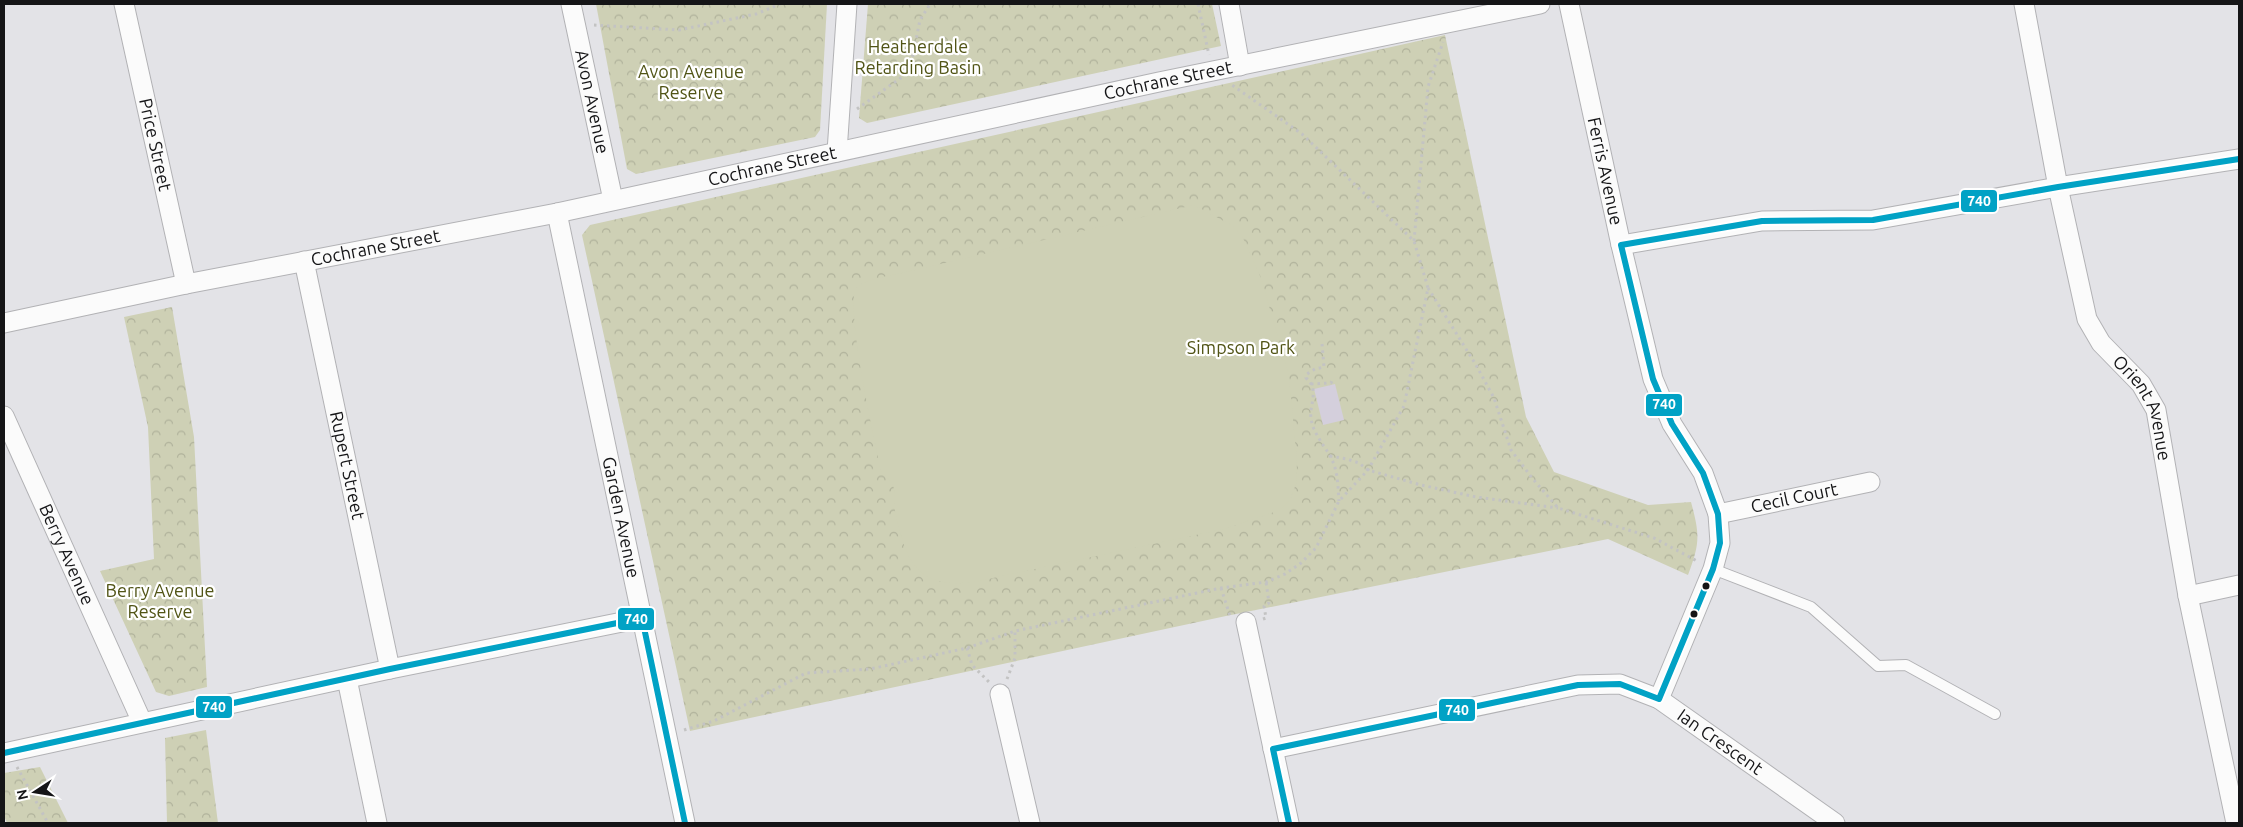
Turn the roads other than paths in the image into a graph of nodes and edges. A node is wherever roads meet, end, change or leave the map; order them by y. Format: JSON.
{"nodes":[{"id":1,"x":124,"y":4,"type":"edge"},
{"id":2,"x":571,"y":4,"type":"edge"},
{"id":3,"x":847,"y":4,"type":"edge"},
{"id":4,"x":1229,"y":4,"type":"edge"},
{"id":5,"x":1540,"y":4,"type":"edge"},
{"id":6,"x":1570,"y":4,"type":"edge"},
{"id":7,"x":2024,"y":4,"type":"edge"},
{"id":8,"x":1481,"y":10,"type":"edge"},
{"id":9,"x":1240,"y":66,"type":"junction"},
{"id":10,"x":837,"y":152,"type":"junction"},
{"id":11,"x":2239,"y":158,"type":"edge"},
{"id":12,"x":2058,"y":187,"type":"junction"},
{"id":13,"x":614,"y":200,"type":"junction"},
{"id":14,"x":557,"y":213,"type":"junction"},
{"id":15,"x":1621,"y":245,"type":"junction"},
{"id":16,"x":304,"y":261,"type":"junction"},
{"id":17,"x":186,"y":284,"type":"junction"},
{"id":18,"x":4,"y":323,"type":"edge"},
{"id":19,"x":4,"y":416,"type":"edge"},
{"id":20,"x":1870,"y":482,"type":"dead end"},
{"id":21,"x":1718,"y":514,"type":"junction"},
{"id":22,"x":1714,"y":569,"type":"junction"},
{"id":23,"x":2239,"y":585,"type":"edge"},
{"id":24,"x":2188,"y":596,"type":"junction"},
{"id":25,"x":642,"y":618,"type":"junction"},
{"id":26,"x":1246,"y":622,"type":"dead end"},
{"id":27,"x":390,"y":669,"type":"junction"},
{"id":28,"x":347,"y":679,"type":"junction"},
{"id":29,"x":1000,"y":694,"type":"road end"},
{"id":30,"x":1659,"y":699,"type":"junction"},
{"id":31,"x":1996,"y":714,"type":"dead end"},
{"id":32,"x":142,"y":722,"type":"junction"},
{"id":33,"x":1273,"y":749,"type":"junction"},
{"id":34,"x":6,"y":752,"type":"edge"},
{"id":35,"x":377,"y":823,"type":"edge"},
{"id":36,"x":685,"y":823,"type":"edge"},
{"id":37,"x":1030,"y":823,"type":"edge"},
{"id":38,"x":1289,"y":823,"type":"edge"},
{"id":39,"x":1834,"y":823,"type":"edge"},
{"id":40,"x":2236,"y":823,"type":"edge"}],
"edges":[{"from":1,"to":17,"type":"street","name":"Price Street"},
{"from":2,"to":13,"type":"street","name":"Avon Avenue"},
{"from":3,"to":10,"type":"street"},
{"from":4,"to":9,"type":"street"},
{"from":5,"to":8,"type":"street","name":"Cochrane Street"},
{"from":6,"to":15,"type":"street","name":"Ferris Avenue"},
{"from":7,"to":12,"type":"street","name":"Orient Avenue"},
{"from":8,"to":9,"type":"street","name":"Cochrane Street"},
{"from":9,"to":10,"type":"street","name":"Cochrane Street"},
{"from":10,"to":13,"type":"street","name":"Cochrane Street"},
{"from":11,"to":12,"type":"street"},
{"from":12,"to":15,"type":"street"},
{"from":12,"to":24,"type":"street","name":"Orient Avenue"},
{"from":13,"to":14,"type":"street","name":"Cochrane Street"},
{"from":14,"to":16,"type":"street","name":"Cochrane Street"},
{"from":14,"to":25,"type":"street","name":"Garden Avenue"},
{"from":15,"to":21,"type":"street","name":"Ferris Avenue"},
{"from":16,"to":17,"type":"street","name":"Cochrane Street"},
{"from":16,"to":27,"type":"street","name":"Rupert Street"},
{"from":17,"to":18,"type":"street","name":"Cochrane Street"},
{"from":19,"to":32,"type":"street","name":"Berry Avenue"},
{"from":20,"to":21,"type":"street","name":"Cecil Court"},
{"from":21,"to":22,"type":"street","name":"Ferris Avenue"},
{"from":22,"to":30,"type":"street","name":"Ferris Avenue"},
{"from":22,"to":31,"type":"lane"},
{"from":23,"to":24,"type":"street"},
{"from":24,"to":40,"type":"street","name":"Orient Avenue"},
{"from":25,"to":27,"type":"street"},
{"from":25,"to":36,"type":"street","name":"Garden Avenue"},
{"from":26,"to":33,"type":"street"},
{"from":27,"to":28,"type":"street"},
{"from":28,"to":32,"type":"street"},
{"from":28,"to":35,"type":"street"},
{"from":29,"to":37,"type":"street"},
{"from":30,"to":33,"type":"street","name":"Ian Crescent"},
{"from":30,"to":39,"type":"street","name":"Ian Crescent"},
{"from":32,"to":34,"type":"street"},
{"from":33,"to":38,"type":"street"}]}
